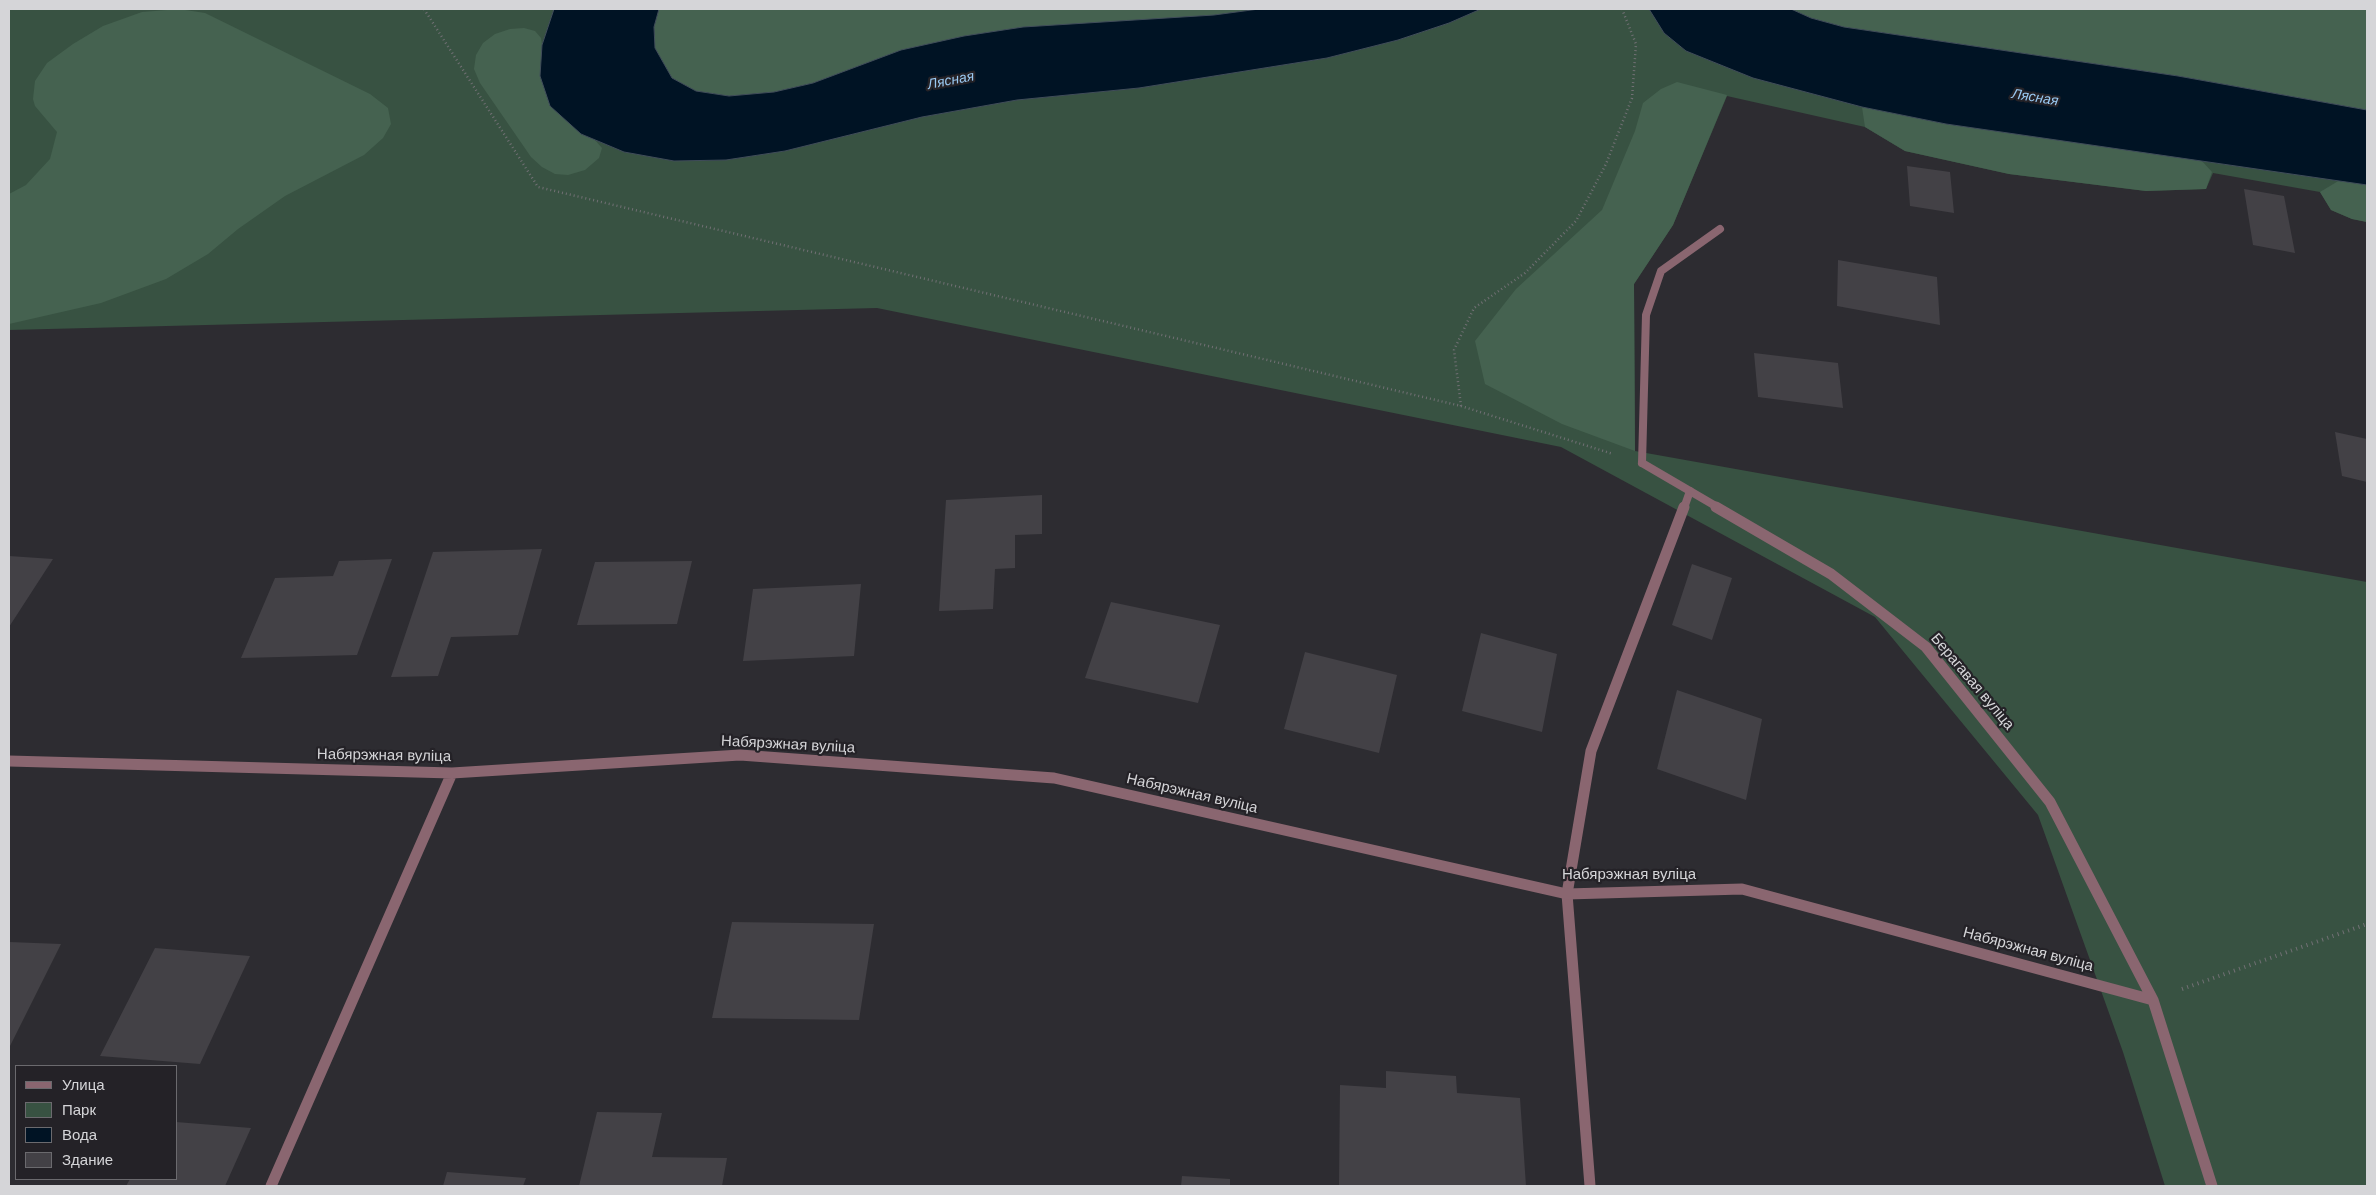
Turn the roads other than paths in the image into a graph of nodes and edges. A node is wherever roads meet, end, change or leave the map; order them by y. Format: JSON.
{"nodes":[{"id":1,"x":1720,"y":228,"type":"dead end"},
{"id":2,"x":1690,"y":491,"type":"junction"},
{"id":3,"x":9,"y":761,"type":"edge"},
{"id":4,"x":452,"y":773,"type":"junction"},
{"id":5,"x":1567,"y":894,"type":"junction"},
{"id":6,"x":2153,"y":1000,"type":"junction"},
{"id":7,"x":271,"y":1186,"type":"edge"},
{"id":8,"x":1590,"y":1186,"type":"edge"},
{"id":9,"x":2212,"y":1186,"type":"edge"}],
"edges":[{"from":1,"to":2,"type":"street","name":"Берагавая вуліца"},
{"from":2,"to":5,"type":"street"},
{"from":2,"to":6,"type":"street","name":"Берагавая вуліца"},
{"from":3,"to":4,"type":"street","name":"Набярэжная вуліца"},
{"from":4,"to":5,"type":"street","name":"Набярэжная вуліца"},
{"from":4,"to":7,"type":"street"},
{"from":5,"to":6,"type":"street","name":"Набярэжная вуліца"},
{"from":5,"to":8,"type":"street"},
{"from":6,"to":9,"type":"street"}]}
